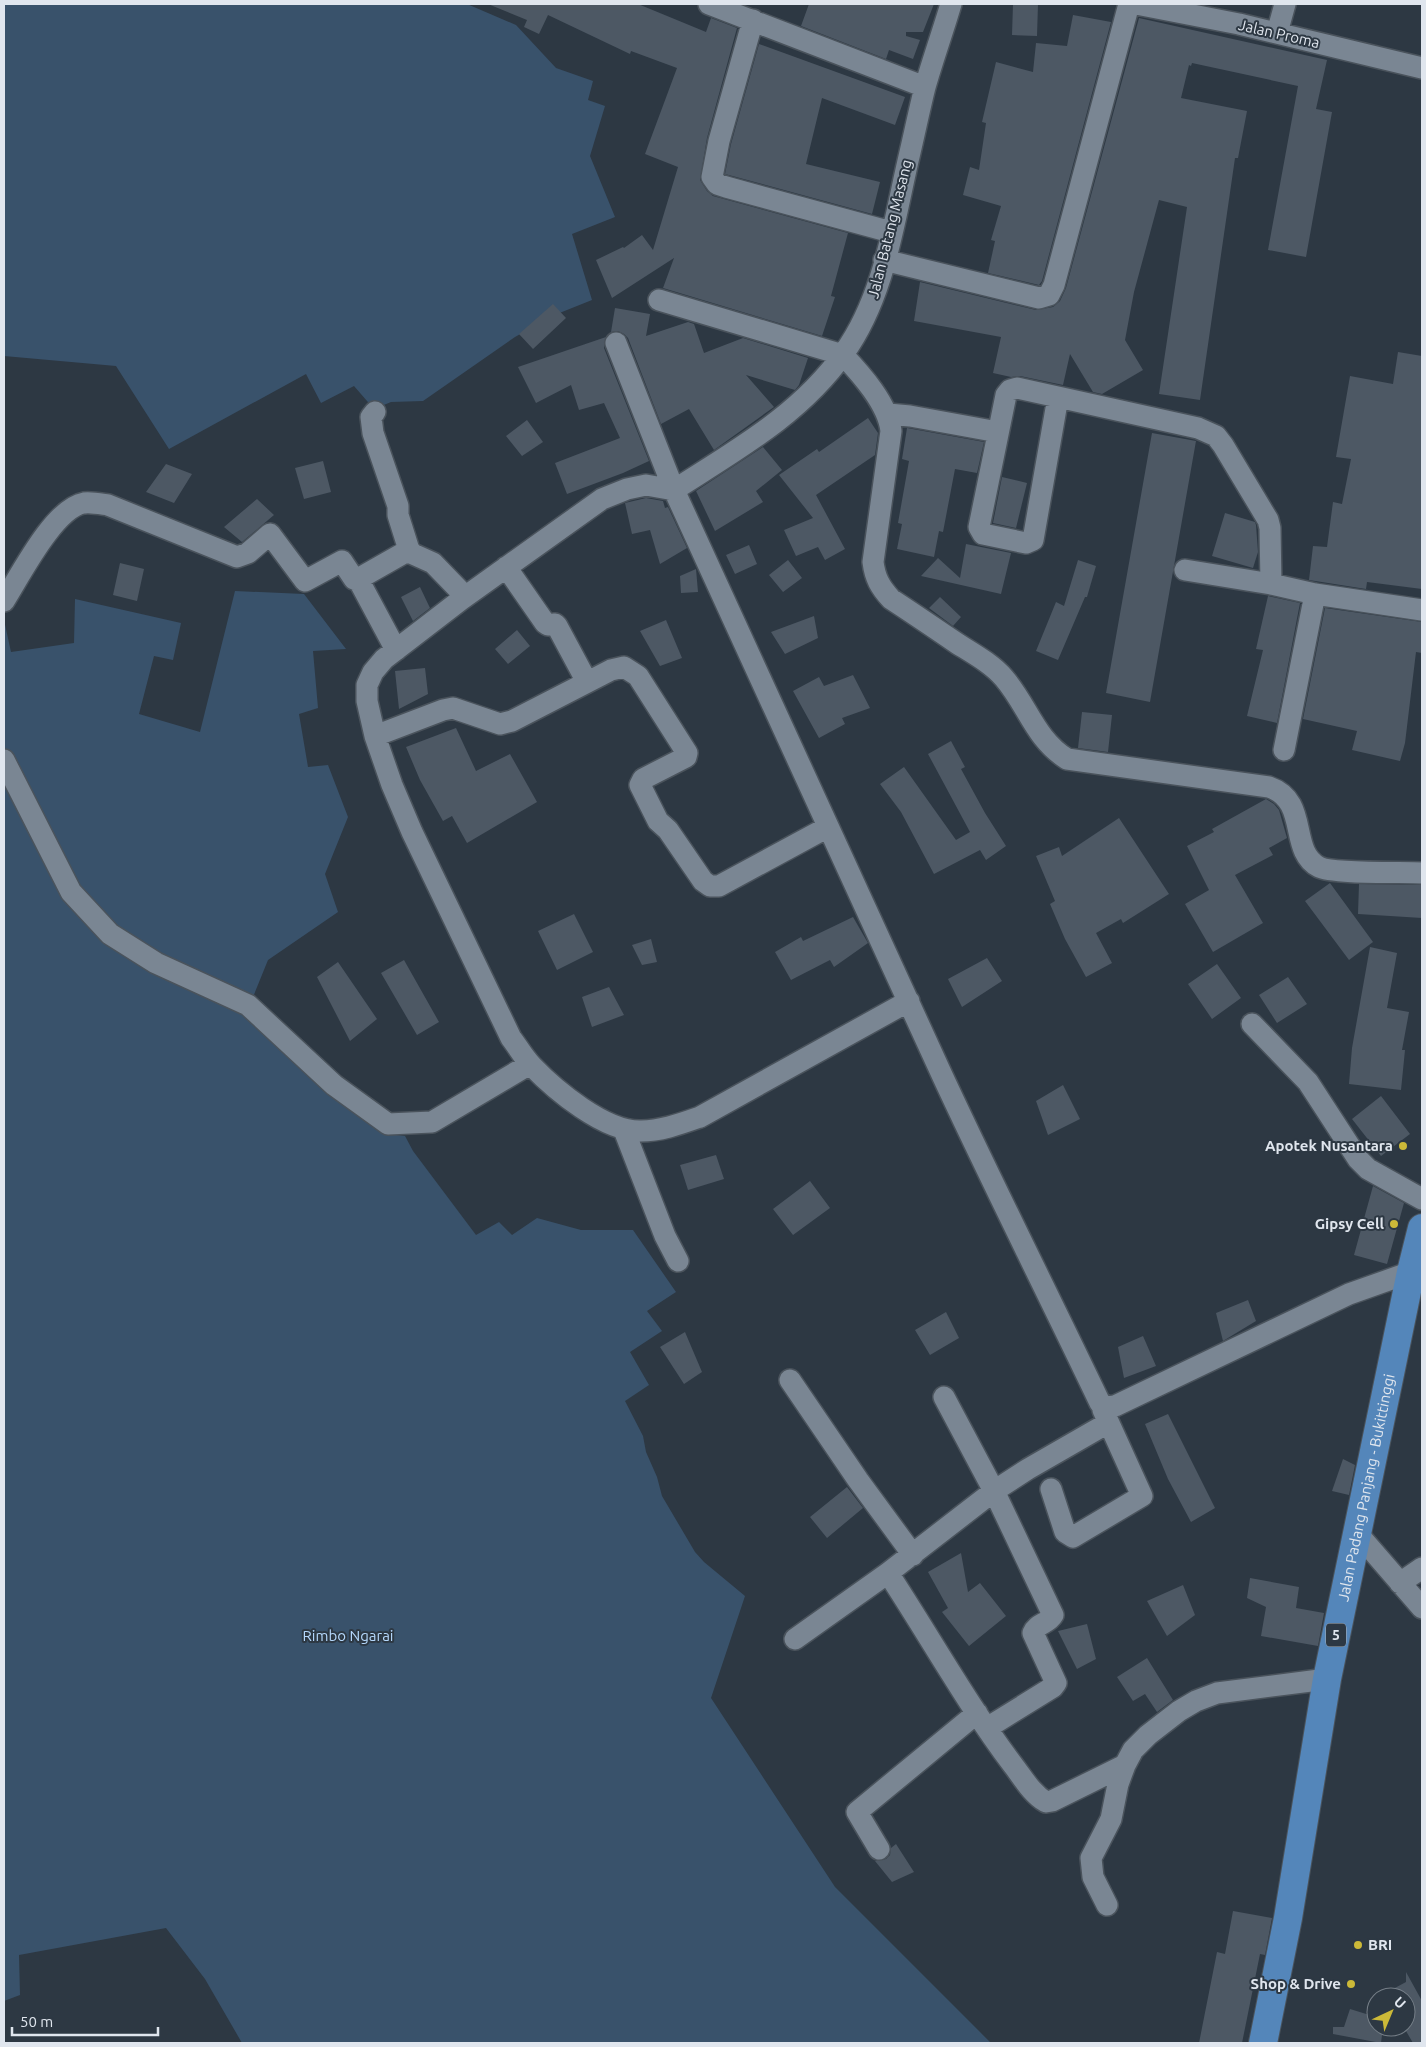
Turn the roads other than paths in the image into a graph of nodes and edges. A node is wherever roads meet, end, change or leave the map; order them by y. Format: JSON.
{"nodes":[{"id":1,"x":709,"y":4,"type":"edge"},
{"id":2,"x":951,"y":4,"type":"edge"},
{"id":3,"x":1129,"y":4,"type":"edge"},
{"id":4,"x":1136,"y":4,"type":"edge"},
{"id":5,"x":1285,"y":4,"type":"edge"},
{"id":6,"x":753,"y":20,"type":"junction"},
{"id":7,"x":1277,"y":33,"type":"junction"},
{"id":8,"x":1422,"y":68,"type":"edge"},
{"id":9,"x":925,"y":87,"type":"junction"},
{"id":10,"x":891,"y":232,"type":"junction"},
{"id":11,"x":884,"y":260,"type":"junction"},
{"id":12,"x":659,"y":300,"type":"dead end"},
{"id":13,"x":616,"y":343,"type":"dead end"},
{"id":14,"x":843,"y":355,"type":"junction"},
{"id":15,"x":1058,"y":397,"type":"junction"},
{"id":16,"x":375,"y":412,"type":"dead end"},
{"id":17,"x":888,"y":414,"type":"junction"},
{"id":18,"x":998,"y":432,"type":"junction"},
{"id":19,"x":674,"y":490,"type":"junction"},
{"id":20,"x":409,"y":550,"type":"junction"},
{"id":21,"x":506,"y":566,"type":"junction"},
{"id":22,"x":1185,"y":570,"type":"dead end"},
{"id":23,"x":358,"y":579,"type":"junction"},
{"id":24,"x":1271,"y":584,"type":"junction"},
{"id":25,"x":1316,"y":594,"type":"junction"},
{"id":26,"x":465,"y":596,"type":"junction"},
{"id":27,"x":4,"y":601,"type":"edge"},
{"id":28,"x":1422,"y":610,"type":"edge"},
{"id":29,"x":396,"y":650,"type":"junction"},
{"id":30,"x":587,"y":682,"type":"junction"},
{"id":31,"x":376,"y":736,"type":"junction"},
{"id":32,"x":1284,"y":750,"type":"dead end"},
{"id":33,"x":4,"y":760,"type":"edge"},
{"id":34,"x":828,"y":827,"type":"junction"},
{"id":35,"x":1422,"y":872,"type":"edge"},
{"id":36,"x":909,"y":1001,"type":"junction"},
{"id":37,"x":1252,"y":1024,"type":"dead end"},
{"id":38,"x":530,"y":1064,"type":"junction"},
{"id":39,"x":624,"y":1130,"type":"junction"},
{"id":40,"x":1422,"y":1199,"type":"edge"},
{"id":41,"x":1422,"y":1228,"type":"edge"},
{"id":42,"x":678,"y":1261,"type":"dead end"},
{"id":43,"x":1411,"y":1272,"type":"junction"},
{"id":44,"x":790,"y":1380,"type":"dead end"},
{"id":45,"x":944,"y":1397,"type":"dead end"},
{"id":46,"x":1104,"y":1413,"type":"junction"},
{"id":47,"x":1051,"y":1489,"type":"dead end"},
{"id":48,"x":994,"y":1492,"type":"junction"},
{"id":49,"x":1358,"y":1534,"type":"junction"},
{"id":50,"x":913,"y":1555,"type":"junction"},
{"id":51,"x":1422,"y":1568,"type":"edge"},
{"id":52,"x":888,"y":1573,"type":"junction"},
{"id":53,"x":1400,"y":1583,"type":"junction"},
{"id":54,"x":1422,"y":1608,"type":"edge"},
{"id":55,"x":795,"y":1639,"type":"dead end"},
{"id":56,"x":1327,"y":1679,"type":"junction"},
{"id":57,"x":982,"y":1720,"type":"junction"},
{"id":58,"x":1125,"y":1764,"type":"junction"},
{"id":59,"x":879,"y":1849,"type":"dead end"},
{"id":60,"x":1108,"y":1905,"type":"dead end"},
{"id":61,"x":1264,"y":2043,"type":"edge"}],
"edges":[{"from":1,"to":6,"type":"street"},
{"from":2,"to":9,"type":"street","name":"Jalan Batang Masang"},
{"from":3,"to":11,"type":"street"},
{"from":4,"to":7,"type":"street","name":"Jalan Proma"},
{"from":5,"to":7,"type":"street"},
{"from":6,"to":9,"type":"street"},
{"from":6,"to":10,"type":"street"},
{"from":7,"to":8,"type":"street","name":"Jalan Proma"},
{"from":9,"to":10,"type":"street","name":"Jalan Batang Masang"},
{"from":10,"to":11,"type":"street","name":"Jalan Batang Masang"},
{"from":11,"to":14,"type":"street","name":"Jalan Batang Masang"},
{"from":12,"to":14,"type":"street"},
{"from":13,"to":19,"type":"street"},
{"from":14,"to":17,"type":"street"},
{"from":14,"to":19,"type":"street","name":"Jalan Batang Masang"},
{"from":15,"to":18,"type":"street"},
{"from":15,"to":18,"type":"street"},
{"from":15,"to":24,"type":"street"},
{"from":16,"to":20,"type":"street"},
{"from":17,"to":18,"type":"street"},
{"from":17,"to":35,"type":"street"},
{"from":19,"to":21,"type":"street"},
{"from":19,"to":34,"type":"street"},
{"from":20,"to":23,"type":"street"},
{"from":20,"to":26,"type":"street"},
{"from":21,"to":26,"type":"street"},
{"from":21,"to":30,"type":"street"},
{"from":22,"to":24,"type":"street"},
{"from":23,"to":27,"type":"street"},
{"from":23,"to":29,"type":"street"},
{"from":24,"to":25,"type":"street"},
{"from":25,"to":28,"type":"street"},
{"from":25,"to":32,"type":"street"},
{"from":26,"to":29,"type":"street"},
{"from":29,"to":31,"type":"street"},
{"from":30,"to":31,"type":"street"},
{"from":30,"to":34,"type":"street"},
{"from":31,"to":38,"type":"street"},
{"from":33,"to":38,"type":"street"},
{"from":34,"to":36,"type":"street"},
{"from":36,"to":39,"type":"street"},
{"from":36,"to":46,"type":"street"},
{"from":37,"to":40,"type":"street"},
{"from":38,"to":39,"type":"street"},
{"from":39,"to":42,"type":"street"},
{"from":41,"to":43,"type":"highway","name":"Jalan Padang Panjang - Bukittinggi","number":"5"},
{"from":43,"to":46,"type":"street"},
{"from":43,"to":49,"type":"highway","name":"Jalan Padang Panjang - Bukittinggi","number":"5"},
{"from":44,"to":50,"type":"street"},
{"from":45,"to":48,"type":"street"},
{"from":46,"to":47,"type":"street"},
{"from":46,"to":48,"type":"street"},
{"from":48,"to":50,"type":"street"},
{"from":48,"to":57,"type":"street"},
{"from":49,"to":53,"type":"street"},
{"from":49,"to":56,"type":"highway","name":"Jalan Padang Panjang - Bukittinggi","number":"5"},
{"from":50,"to":52,"type":"street"},
{"from":51,"to":53,"type":"street"},
{"from":52,"to":55,"type":"street"},
{"from":52,"to":57,"type":"street"},
{"from":53,"to":54,"type":"street"},
{"from":56,"to":58,"type":"street"},
{"from":56,"to":61,"type":"highway","name":"Jalan Padang Panjang - Bukittinggi","number":"5"},
{"from":57,"to":58,"type":"street"},
{"from":57,"to":59,"type":"street"},
{"from":58,"to":60,"type":"street"}]}
